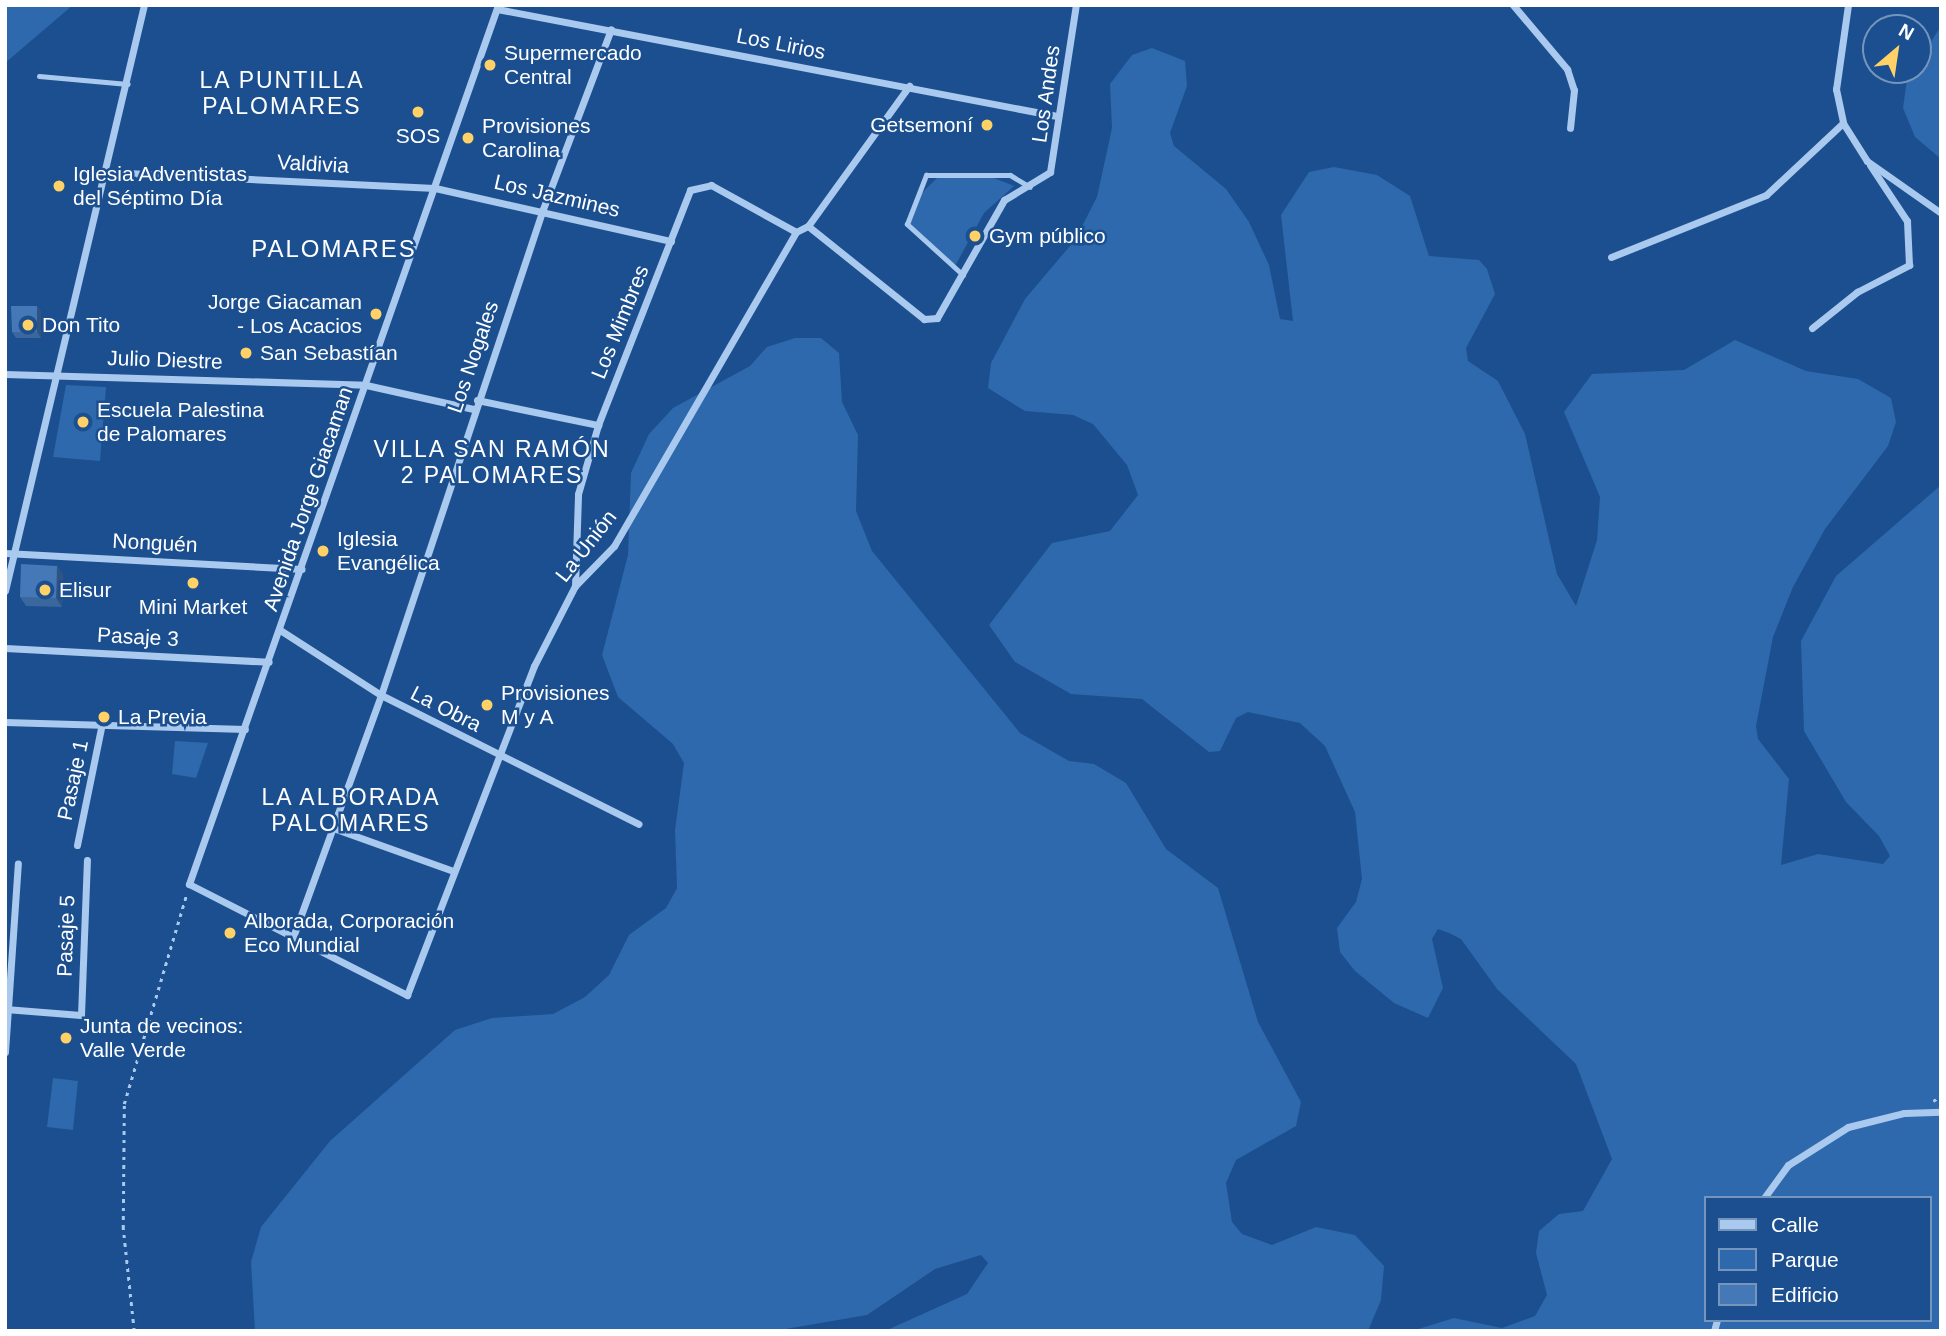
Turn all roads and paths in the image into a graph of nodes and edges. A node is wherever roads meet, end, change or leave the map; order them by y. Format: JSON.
{"nodes":[{"id":1,"x":144,"y":5,"type":"edge"},
{"id":2,"x":1076,"y":5,"type":"edge"},
{"id":3,"x":1513,"y":5,"type":"edge"},
{"id":4,"x":1848,"y":5,"type":"edge"},
{"id":5,"x":497,"y":7,"type":"edge"},
{"id":6,"x":611,"y":29,"type":"junction"},
{"id":7,"x":39,"y":76,"type":"dead end"},
{"id":8,"x":128,"y":84,"type":"junction"},
{"id":9,"x":909,"y":86,"type":"junction"},
{"id":10,"x":1058,"y":116,"type":"junction"},
{"id":11,"x":1843,"y":123,"type":"junction"},
{"id":12,"x":1570,"y":128,"type":"dead end"},
{"id":13,"x":1867,"y":161,"type":"junction"},
{"id":14,"x":106,"y":172,"type":"junction"},
{"id":15,"x":1030,"y":187,"type":"junction"},
{"id":16,"x":435,"y":188,"type":"junction"},
{"id":17,"x":542,"y":209,"type":"junction"},
{"id":18,"x":1941,"y":213,"type":"edge"},
{"id":19,"x":808,"y":226,"type":"junction"},
{"id":20,"x":796,"y":232,"type":"junction"},
{"id":21,"x":671,"y":241,"type":"junction"},
{"id":22,"x":1611,"y":257,"type":"dead end"},
{"id":23,"x":964,"y":276,"type":"junction"},
{"id":24,"x":1812,"y":328,"type":"dead end"},
{"id":25,"x":54,"y":373,"type":"junction"},
{"id":26,"x":5,"y":374,"type":"edge"},
{"id":27,"x":366,"y":385,"type":"junction"},
{"id":28,"x":477,"y":400,"type":"junction"},
{"id":29,"x":473,"y":409,"type":"junction"},
{"id":30,"x":598,"y":425,"type":"junction"},
{"id":31,"x":9,"y":553,"type":"edge"},
{"id":32,"x":303,"y":569,"type":"junction"},
{"id":33,"x":575,"y":586,"type":"junction"},
{"id":34,"x":5,"y":591,"type":"edge"},
{"id":35,"x":281,"y":630,"type":"junction"},
{"id":36,"x":5,"y":648,"type":"edge"},
{"id":37,"x":269,"y":662,"type":"junction"},
{"id":38,"x":382,"y":695,"type":"junction"},
{"id":39,"x":5,"y":722,"type":"edge"},
{"id":40,"x":103,"y":723,"type":"junction"},
{"id":41,"x":245,"y":729,"type":"junction"},
{"id":42,"x":498,"y":755,"type":"junction"},
{"id":43,"x":639,"y":824,"type":"dead end"},
{"id":44,"x":333,"y":828,"type":"junction"},
{"id":45,"x":77,"y":845,"type":"dead end"},
{"id":46,"x":87,"y":860,"type":"dead end"},
{"id":47,"x":18,"y":863,"type":"dead end"},
{"id":48,"x":453,"y":871,"type":"junction"},
{"id":49,"x":187,"y":894,"type":"dead end"},
{"id":50,"x":293,"y":937,"type":"junction"},
{"id":51,"x":7,"y":1009,"type":"edge"},
{"id":52,"x":5,"y":1052,"type":"edge"},
{"id":53,"x":1941,"y":1112,"type":"edge"},
{"id":54,"x":1765,"y":1196,"type":"edge"},
{"id":55,"x":134,"y":1331,"type":"edge"}],
"edges":[{"from":1,"to":8,"type":"street"},
{"from":2,"to":10,"type":"street","name":"Los Andes"},
{"from":3,"to":12,"type":"street"},
{"from":4,"to":11,"type":"street"},
{"from":5,"to":6,"type":"street","name":"Los Lirios"},
{"from":5,"to":16,"type":"street","name":"Avenida Jorge Giacaman"},
{"from":6,"to":9,"type":"street","name":"Los Lirios"},
{"from":6,"to":17,"type":"street","name":"Los Nogales"},
{"from":7,"to":8,"type":"lane"},
{"from":8,"to":14,"type":"street"},
{"from":9,"to":10,"type":"street","name":"Los Lirios"},
{"from":9,"to":19,"type":"street"},
{"from":10,"to":15,"type":"street","name":"Los Andes"},
{"from":11,"to":13,"type":"street"},
{"from":11,"to":22,"type":"street"},
{"from":13,"to":18,"type":"street"},
{"from":13,"to":24,"type":"street"},
{"from":14,"to":16,"type":"street","name":"Valdivia"},
{"from":14,"to":25,"type":"street"},
{"from":15,"to":23,"type":"street","name":"Los Andes"},
{"from":15,"to":23,"type":"lane"},
{"from":16,"to":17,"type":"street","name":"Los Jazmines"},
{"from":16,"to":27,"type":"street","name":"Avenida Jorge Giacaman"},
{"from":17,"to":21,"type":"street","name":"Los Jazmines"},
{"from":17,"to":28,"type":"street","name":"Los Nogales"},
{"from":19,"to":20,"type":"street"},
{"from":19,"to":23,"type":"street","name":"Los Andes"},
{"from":20,"to":21,"type":"street","name":"Los Mimbres"},
{"from":20,"to":33,"type":"street","name":"La Unión"},
{"from":21,"to":30,"type":"street","name":"Los Mimbres"},
{"from":25,"to":26,"type":"street","name":"Julio Diestre"},
{"from":25,"to":27,"type":"street","name":"Julio Diestre"},
{"from":25,"to":31,"type":"street"},
{"from":27,"to":29,"type":"street","name":"Julio Diestre"},
{"from":27,"to":32,"type":"street","name":"Avenida Jorge Giacaman"},
{"from":28,"to":29,"type":"street","name":"Los Nogales"},
{"from":28,"to":30,"type":"street"},
{"from":29,"to":38,"type":"street","name":"Los Nogales"},
{"from":30,"to":33,"type":"street","name":"Los Mimbres"},
{"from":31,"to":32,"type":"street","name":"Nonguén"},
{"from":31,"to":34,"type":"street"},
{"from":32,"to":35,"type":"street","name":"Avenida Jorge Giacaman"},
{"from":33,"to":42,"type":"street","name":"La Unión"},
{"from":35,"to":37,"type":"street","name":"Avenida Jorge Giacaman"},
{"from":35,"to":38,"type":"street","name":"La Obra"},
{"from":36,"to":37,"type":"street","name":"Pasaje 3"},
{"from":37,"to":41,"type":"street","name":"Avenida Jorge Giacaman"},
{"from":38,"to":42,"type":"street","name":"La Obra"},
{"from":38,"to":44,"type":"street","name":"Los Nogales"},
{"from":39,"to":40,"type":"street"},
{"from":40,"to":41,"type":"street"},
{"from":40,"to":45,"type":"street","name":"Pasaje 1"},
{"from":41,"to":50,"type":"street","name":"Avenida Jorge Giacaman"},
{"from":42,"to":43,"type":"street","name":"La Obra"},
{"from":42,"to":48,"type":"street","name":"La Unión"},
{"from":44,"to":48,"type":"street"},
{"from":44,"to":50,"type":"street","name":"Los Nogales"},
{"from":46,"to":51,"type":"street","name":"Pasaje 5"},
{"from":47,"to":51,"type":"street"},
{"from":48,"to":50,"type":"street","name":"La Unión"},
{"from":49,"to":55,"type":"path"},
{"from":51,"to":52,"type":"street"},
{"from":53,"to":54,"type":"street"}]}
